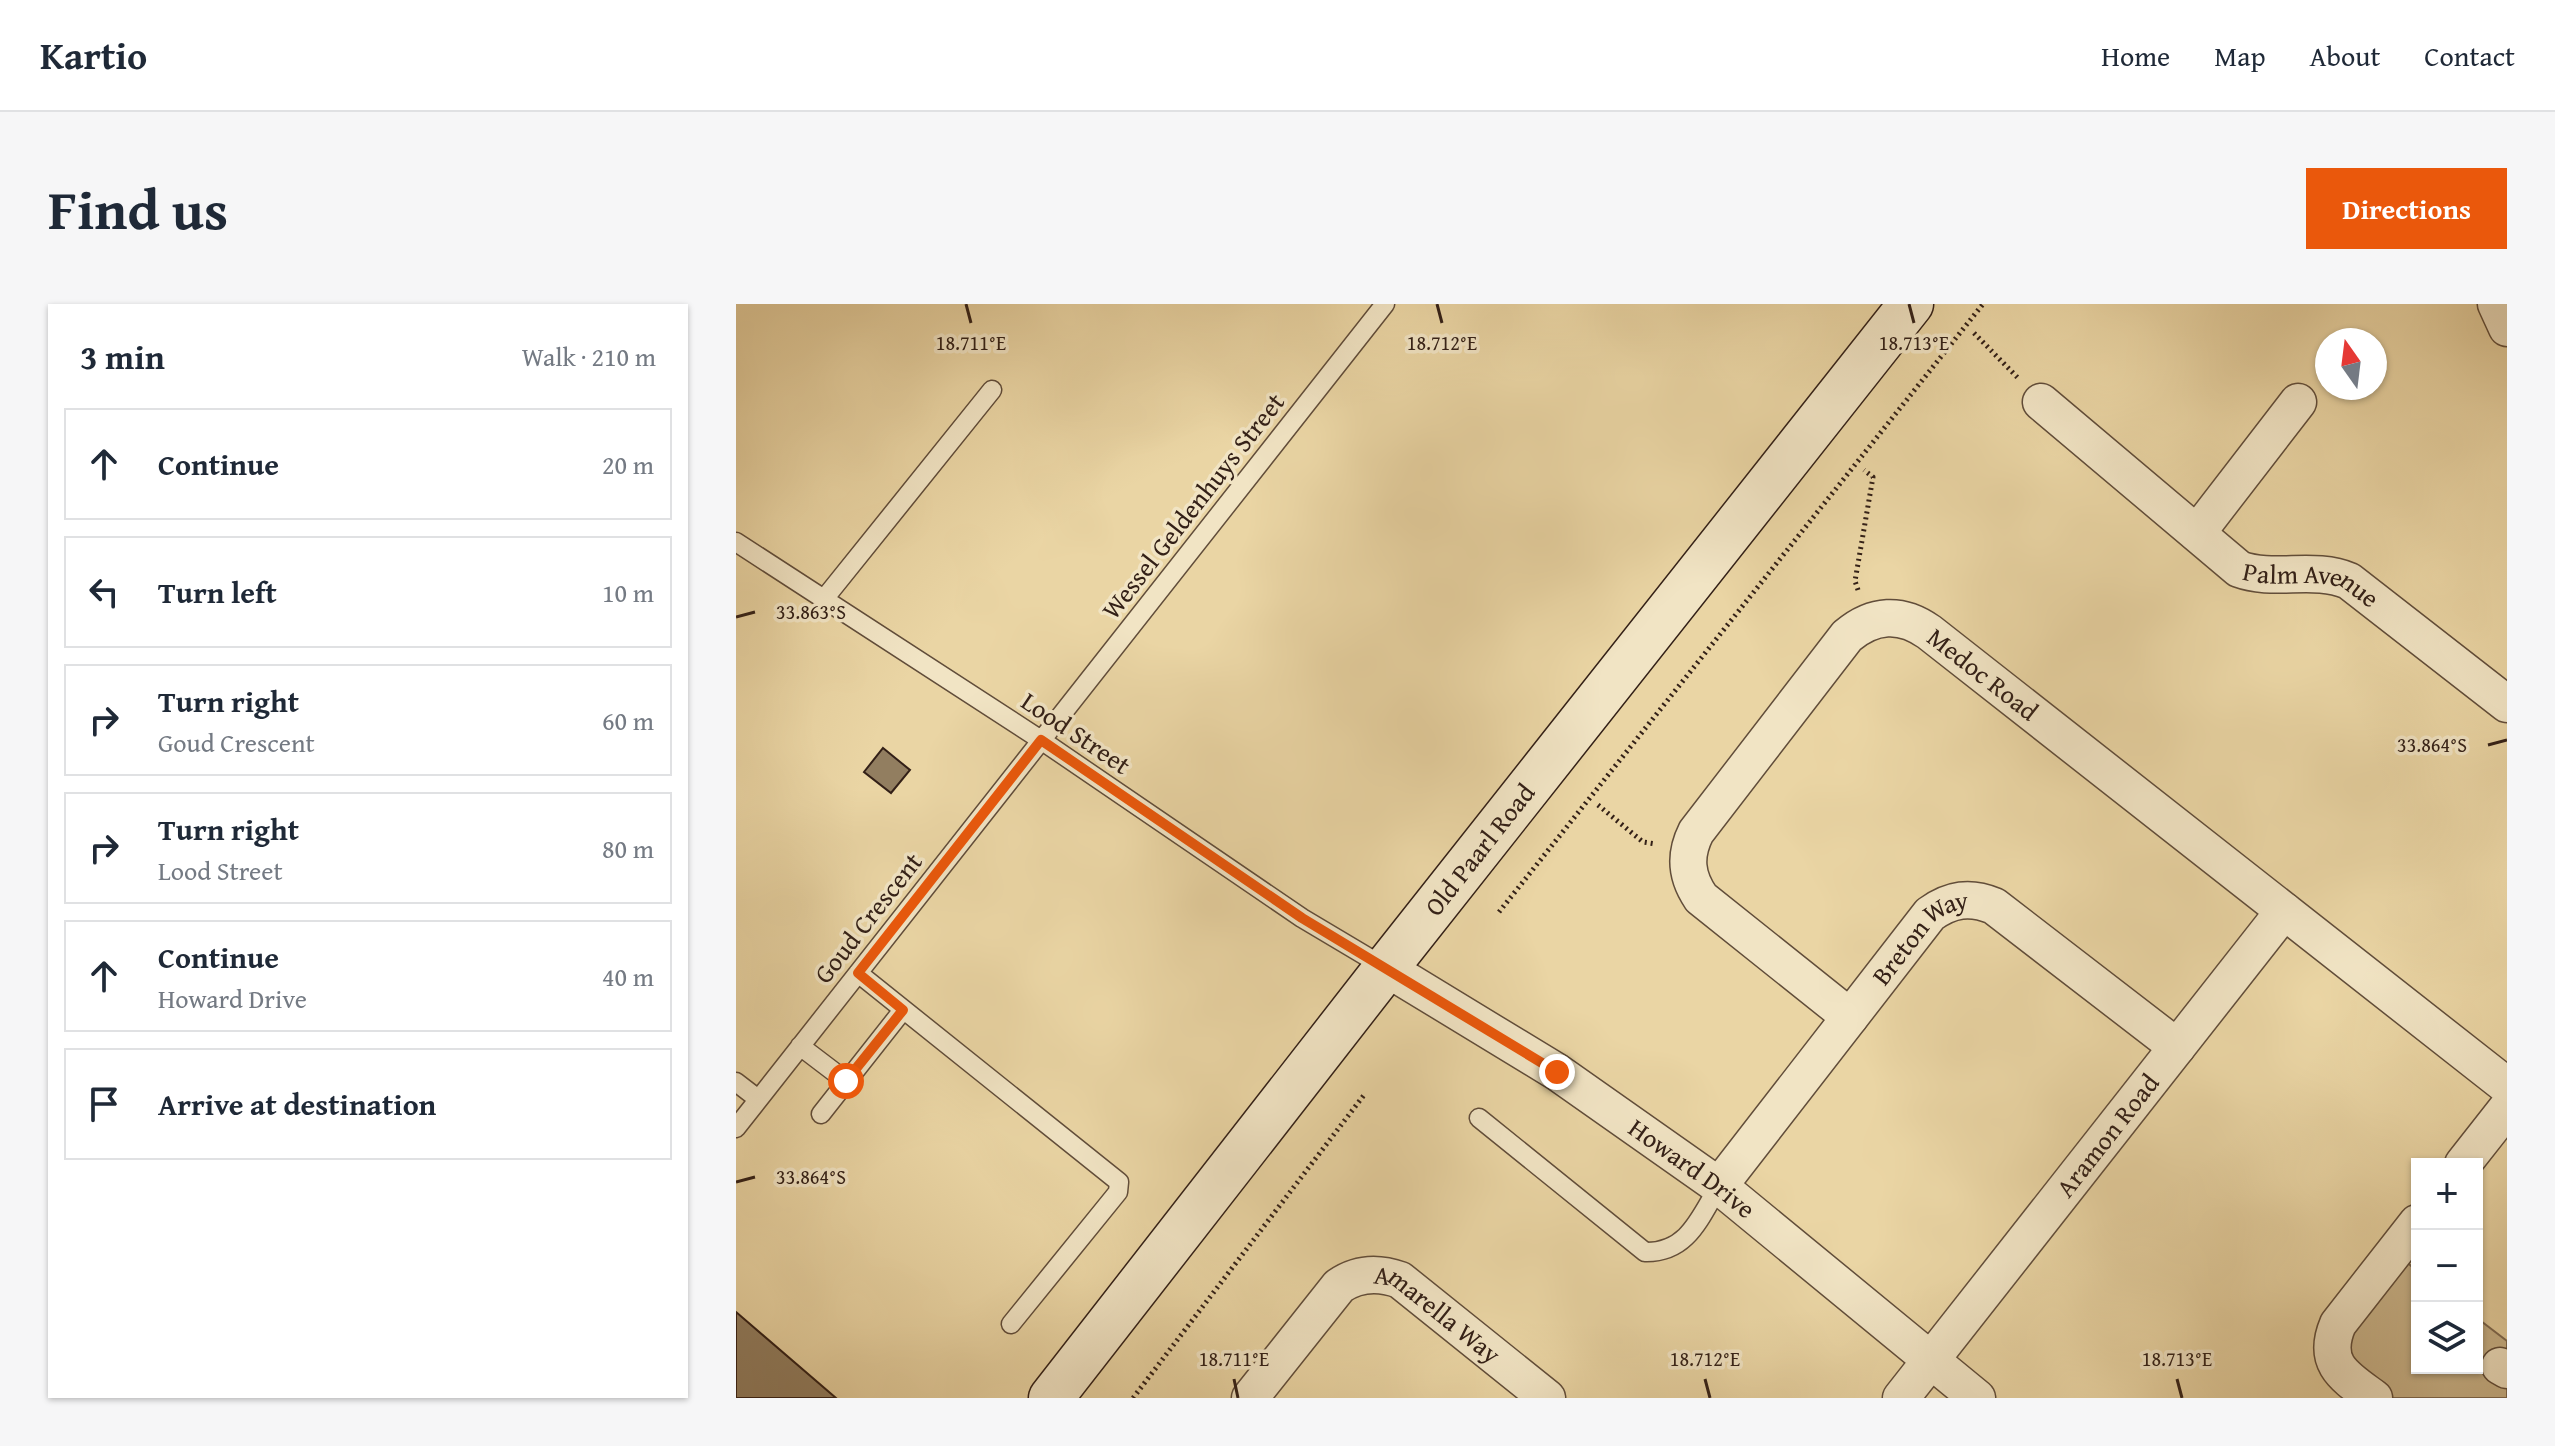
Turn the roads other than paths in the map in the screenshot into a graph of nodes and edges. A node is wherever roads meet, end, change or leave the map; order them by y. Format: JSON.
{"nodes":[{"id":1,"x":1385,"y":304,"type":"edge"},
{"id":2,"x":1911,"y":304,"type":"edge"},
{"id":3,"x":2496,"y":304,"type":"edge"},
{"id":4,"x":2507,"y":328,"type":"edge"},
{"id":5,"x":992,"y":390,"type":"dead end"},
{"id":6,"x":2041,"y":402,"type":"road end"},
{"id":7,"x":2298,"y":402,"type":"dead end"},
{"id":8,"x":2197,"y":533,"type":"junction"},
{"id":9,"x":736,"y":542,"type":"edge"},
{"id":10,"x":824,"y":599,"type":"junction"},
{"id":11,"x":2507,"y":704,"type":"edge"},
{"id":12,"x":1041,"y":740,"type":"junction"},
{"id":13,"x":2284,"y":911,"type":"junction"},
{"id":14,"x":1386,"y":968,"type":"junction"},
{"id":15,"x":858,"y":973,"type":"junction"},
{"id":16,"x":903,"y":1010,"type":"junction"},
{"id":17,"x":1850,"y":1017,"type":"junction"},
{"id":18,"x":800,"y":1046,"type":"junction"},
{"id":19,"x":2177,"y":1047,"type":"junction"},
{"id":20,"x":846,"y":1081,"type":"junction"},
{"id":21,"x":736,"y":1082,"type":"edge"},
{"id":22,"x":2507,"y":1086,"type":"edge"},
{"id":23,"x":758,"y":1099,"type":"junction"},
{"id":24,"x":2507,"y":1108,"type":"edge"},
{"id":25,"x":821,"y":1114,"type":"dead end"},
{"id":26,"x":1479,"y":1118,"type":"dead end"},
{"id":27,"x":736,"y":1128,"type":"edge"},
{"id":28,"x":2468,"y":1158,"type":"edge"},
{"id":29,"x":1719,"y":1186,"type":"junction"},
{"id":30,"x":2412,"y":1230,"type":"edge"},
{"id":31,"x":1011,"y":1324,"type":"dead end"},
{"id":32,"x":1930,"y":1361,"type":"junction"},
{"id":33,"x":1051,"y":1398,"type":"edge"},
{"id":34,"x":1250,"y":1398,"type":"edge"},
{"id":35,"x":1547,"y":1398,"type":"edge"},
{"id":36,"x":1901,"y":1398,"type":"edge"},
{"id":37,"x":1977,"y":1398,"type":"edge"},
{"id":38,"x":2374,"y":1398,"type":"edge"}],
"edges":[{"from":1,"to":12,"type":"lane","name":"Wessel Geldenhuys Street"},
{"from":2,"to":14,"type":"main road","name":"Old Paarl Road"},
{"from":3,"to":4,"type":"street"},
{"from":5,"to":10,"type":"lane"},
{"from":6,"to":8,"type":"street","name":"Palm Avenue"},
{"from":7,"to":8,"type":"street"},
{"from":8,"to":11,"type":"street","name":"Palm Avenue"},
{"from":9,"to":10,"type":"lane","name":"Lood Street"},
{"from":10,"to":12,"type":"lane","name":"Lood Street"},
{"from":12,"to":14,"type":"lane","name":"Lood Street"},
{"from":12,"to":15,"type":"lane","name":"Goud Crescent"},
{"from":13,"to":17,"type":"street","name":"Medoc Road"},
{"from":13,"to":19,"type":"street","name":"Aramon Road"},
{"from":13,"to":22,"type":"street","name":"Medoc Road"},
{"from":14,"to":29,"type":"street","name":"Howard Drive"},
{"from":14,"to":33,"type":"main road","name":"Old Paarl Road"},
{"from":15,"to":16,"type":"lane"},
{"from":15,"to":18,"type":"lane","name":"Goud Crescent"},
{"from":16,"to":20,"type":"lane"},
{"from":16,"to":31,"type":"lane"},
{"from":17,"to":19,"type":"street","name":"Breton Way"},
{"from":17,"to":29,"type":"street","name":"Breton Way"},
{"from":18,"to":20,"type":"lane"},
{"from":18,"to":23,"type":"lane","name":"Goud Crescent"},
{"from":19,"to":32,"type":"street","name":"Aramon Road"},
{"from":20,"to":25,"type":"lane"},
{"from":21,"to":23,"type":"lane"},
{"from":23,"to":27,"type":"lane","name":"Goud Crescent"},
{"from":24,"to":28,"type":"street"},
{"from":26,"to":29,"type":"lane"},
{"from":29,"to":32,"type":"street","name":"Howard Drive"},
{"from":30,"to":38,"type":"street"},
{"from":32,"to":36,"type":"street","name":"Aramon Road"},
{"from":32,"to":37,"type":"street","name":"Howard Drive"},
{"from":34,"to":35,"type":"street","name":"Amarella Way"}]}
